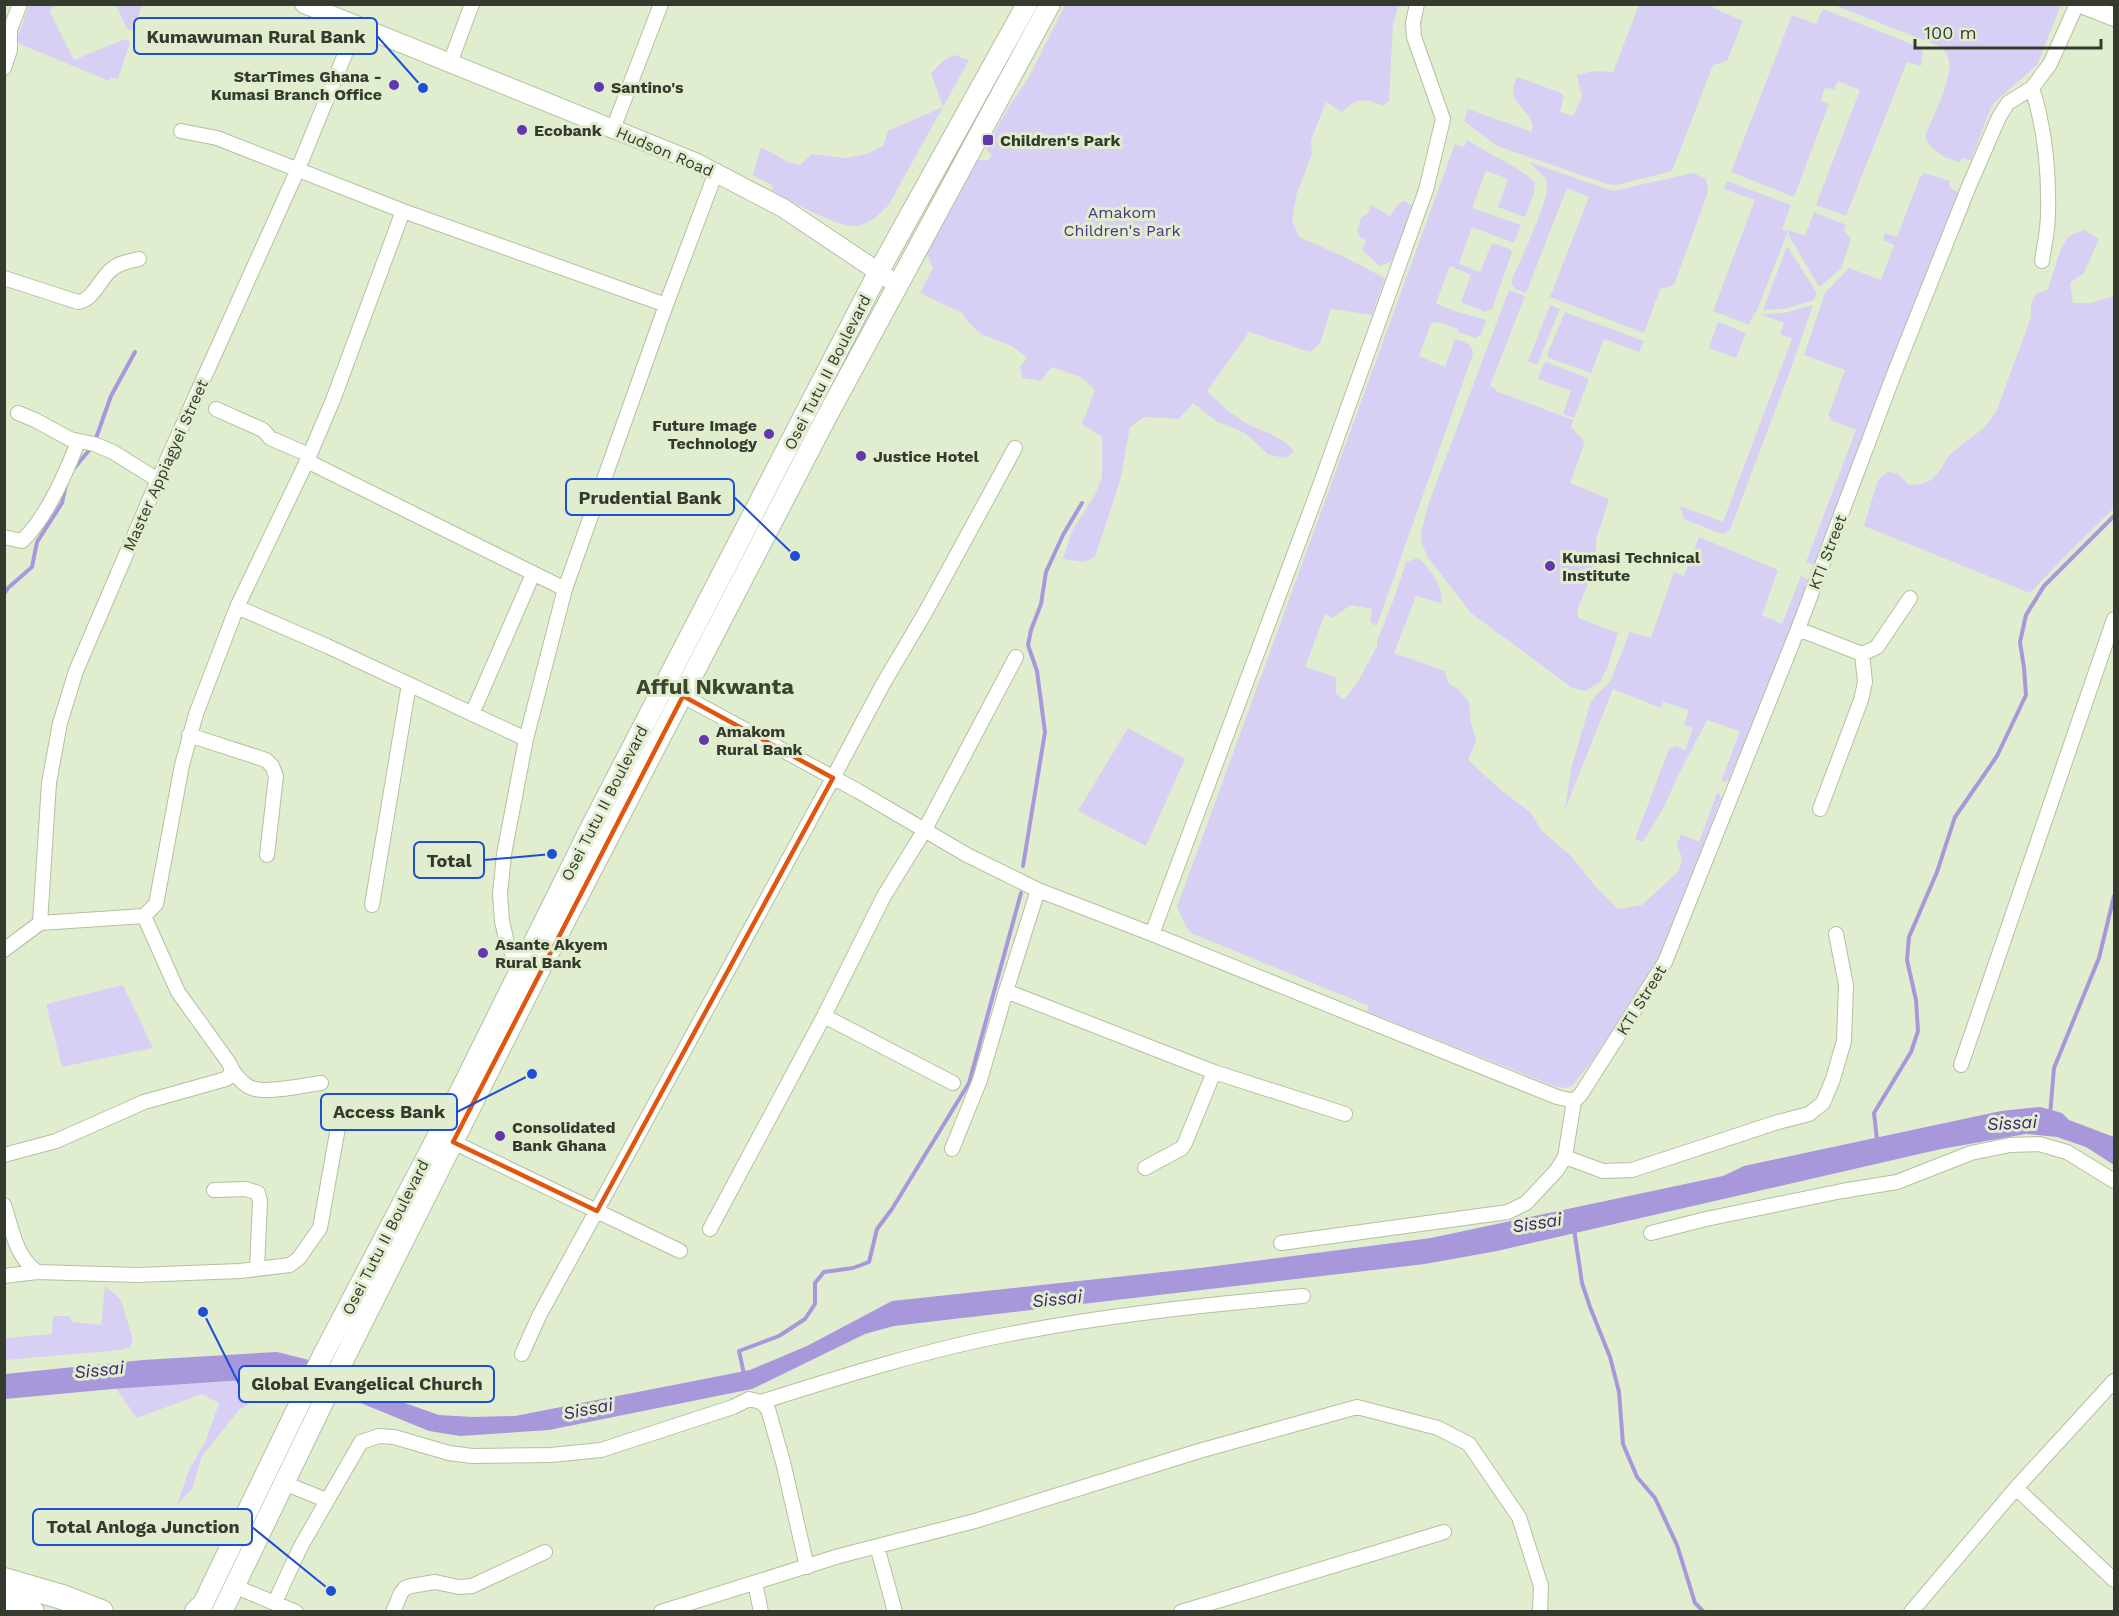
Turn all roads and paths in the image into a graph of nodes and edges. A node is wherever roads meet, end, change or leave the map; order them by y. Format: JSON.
{"nodes":[{"id":1,"x":20,"y":4,"type":"edge"},
{"id":2,"x":304,"y":4,"type":"edge"},
{"id":3,"x":472,"y":4,"type":"edge"},
{"id":4,"x":661,"y":4,"type":"edge"},
{"id":5,"x":1027,"y":4,"type":"edge"},
{"id":6,"x":1050,"y":4,"type":"edge"},
{"id":7,"x":1417,"y":4,"type":"edge"},
{"id":8,"x":2079,"y":4,"type":"edge"},
{"id":9,"x":2115,"y":17,"type":"edge"},
{"id":10,"x":357,"y":25,"type":"junction"},
{"id":11,"x":7,"y":29,"type":"edge"},
{"id":12,"x":450,"y":63,"type":"junction"},
{"id":13,"x":4,"y":68,"type":"edge"},
{"id":14,"x":2032,"y":88,"type":"junction"},
{"id":15,"x":613,"y":129,"type":"junction"},
{"id":16,"x":181,"y":131,"type":"dead end"},
{"id":17,"x":298,"y":169,"type":"junction"},
{"id":18,"x":716,"y":172,"type":"junction"},
{"id":19,"x":403,"y":211,"type":"junction"},
{"id":20,"x":139,"y":259,"type":"dead end"},
{"id":21,"x":2042,"y":261,"type":"dead end"},
{"id":22,"x":879,"y":271,"type":"junction"},
{"id":23,"x":4,"y":278,"type":"edge"},
{"id":24,"x":898,"y":285,"type":"junction"},
{"id":25,"x":666,"y":305,"type":"junction"},
{"id":26,"x":216,"y":409,"type":"dead end"},
{"id":27,"x":18,"y":413,"type":"dead end"},
{"id":28,"x":78,"y":442,"type":"junction"},
{"id":29,"x":1015,"y":448,"type":"dead end"},
{"id":30,"x":308,"y":458,"type":"junction"},
{"id":31,"x":158,"y":480,"type":"junction"},
{"id":32,"x":4,"y":537,"type":"edge"},
{"id":33,"x":533,"y":574,"type":"junction"},
{"id":34,"x":565,"y":589,"type":"junction"},
{"id":35,"x":1910,"y":598,"type":"dead end"},
{"id":36,"x":237,"y":607,"type":"junction"},
{"id":37,"x":2115,"y":619,"type":"edge"},
{"id":38,"x":1798,"y":628,"type":"junction"},
{"id":39,"x":1862,"y":654,"type":"junction"},
{"id":40,"x":1016,"y":657,"type":"dead end"},
{"id":41,"x":409,"y":684,"type":"junction"},
{"id":42,"x":683,"y":696,"type":"junction"},
{"id":43,"x":472,"y":714,"type":"junction"},
{"id":44,"x":189,"y":735,"type":"junction"},
{"id":45,"x":526,"y":739,"type":"junction"},
{"id":46,"x":833,"y":778,"type":"junction"},
{"id":47,"x":1820,"y":809,"type":"dead end"},
{"id":48,"x":924,"y":831,"type":"junction"},
{"id":49,"x":267,"y":855,"type":"dead end"},
{"id":50,"x":1038,"y":890,"type":"junction"},
{"id":51,"x":372,"y":905,"type":"dead end"},
{"id":52,"x":144,"y":916,"type":"junction"},
{"id":53,"x":40,"y":924,"type":"junction"},
{"id":54,"x":1152,"y":934,"type":"junction"},
{"id":55,"x":1836,"y":934,"type":"dead end"},
{"id":56,"x":4,"y":950,"type":"edge"},
{"id":57,"x":521,"y":970,"type":"junction"},
{"id":58,"x":1006,"y":991,"type":"junction"},
{"id":59,"x":825,"y":1016,"type":"junction"},
{"id":60,"x":1961,"y":1065,"type":"dead end"},
{"id":61,"x":232,"y":1069,"type":"junction"},
{"id":62,"x":1215,"y":1072,"type":"junction"},
{"id":63,"x":321,"y":1083,"type":"dead end"},
{"id":64,"x":953,"y":1083,"type":"dead end"},
{"id":65,"x":1574,"y":1101,"type":"junction"},
{"id":66,"x":342,"y":1105,"type":"dead end"},
{"id":67,"x":1345,"y":1114,"type":"dead end"},
{"id":68,"x":453,"y":1142,"type":"junction"},
{"id":69,"x":952,"y":1149,"type":"dead end"},
{"id":70,"x":4,"y":1155,"type":"edge"},
{"id":71,"x":1565,"y":1157,"type":"junction"},
{"id":72,"x":1145,"y":1168,"type":"dead end"},
{"id":73,"x":2115,"y":1181,"type":"edge"},
{"id":74,"x":214,"y":1190,"type":"dead end"},
{"id":75,"x":4,"y":1205,"type":"edge"},
{"id":76,"x":597,"y":1210,"type":"junction"},
{"id":77,"x":710,"y":1229,"type":"dead end"},
{"id":78,"x":1650,"y":1233,"type":"dead end"},
{"id":79,"x":1281,"y":1243,"type":"dead end"},
{"id":80,"x":680,"y":1251,"type":"dead end"},
{"id":81,"x":257,"y":1269,"type":"junction"},
{"id":82,"x":37,"y":1272,"type":"junction"},
{"id":83,"x":4,"y":1276,"type":"edge"},
{"id":84,"x":1303,"y":1296,"type":"dead end"},
{"id":85,"x":522,"y":1354,"type":"dead end"},
{"id":86,"x":2115,"y":1381,"type":"edge"},
{"id":87,"x":761,"y":1402,"type":"junction"},
{"id":88,"x":284,"y":1483,"type":"junction"},
{"id":89,"x":2016,"y":1488,"type":"junction"},
{"id":90,"x":326,"y":1500,"type":"junction"},
{"id":91,"x":1444,"y":1532,"type":"dead end"},
{"id":92,"x":877,"y":1546,"type":"junction"},
{"id":93,"x":544,"y":1552,"type":"dead end"},
{"id":94,"x":807,"y":1567,"type":"junction"},
{"id":95,"x":4,"y":1580,"type":"edge"},
{"id":96,"x":2115,"y":1580,"type":"edge"},
{"id":97,"x":755,"y":1583,"type":"junction"},
{"id":98,"x":234,"y":1586,"type":"junction"},
{"id":99,"x":275,"y":1602,"type":"junction"},
{"id":100,"x":4,"y":1604,"type":"edge"},
{"id":101,"x":32,"y":1611,"type":"edge"},
{"id":102,"x":101,"y":1611,"type":"edge"},
{"id":103,"x":205,"y":1611,"type":"edge"},
{"id":104,"x":297,"y":1611,"type":"edge"},
{"id":105,"x":393,"y":1611,"type":"edge"},
{"id":106,"x":661,"y":1611,"type":"edge"},
{"id":107,"x":761,"y":1611,"type":"edge"},
{"id":108,"x":895,"y":1611,"type":"edge"},
{"id":109,"x":1181,"y":1611,"type":"edge"},
{"id":110,"x":1540,"y":1611,"type":"edge"},
{"id":111,"x":1911,"y":1611,"type":"edge"}],
"edges":[{"from":1,"to":11,"type":"street"},
{"from":2,"to":10,"type":"street","name":"Hudson Road"},
{"from":3,"to":12,"type":"street"},
{"from":4,"to":15,"type":"street"},
{"from":5,"to":22,"type":"main road","name":"Osei Tutu II Boulevard"},
{"from":6,"to":24,"type":"main road","name":"Osei Tutu II Boulevard"},
{"from":7,"to":54,"type":"street"},
{"from":8,"to":9,"type":"street"},
{"from":8,"to":14,"type":"street","name":"KTI Street"},
{"from":10,"to":12,"type":"street","name":"Hudson Road"},
{"from":10,"to":17,"type":"street","name":"Master Appiagyei Street"},
{"from":11,"to":13,"type":"street"},
{"from":12,"to":15,"type":"street","name":"Hudson Road"},
{"from":14,"to":21,"type":"street"},
{"from":14,"to":38,"type":"street","name":"KTI Street"},
{"from":15,"to":18,"type":"street","name":"Hudson Road"},
{"from":16,"to":17,"type":"street"},
{"from":17,"to":19,"type":"street"},
{"from":17,"to":31,"type":"street","name":"Master Appiagyei Street"},
{"from":18,"to":22,"type":"street","name":"Hudson Road"},
{"from":18,"to":25,"type":"street"},
{"from":19,"to":25,"type":"street"},
{"from":19,"to":30,"type":"street"},
{"from":20,"to":23,"type":"street"},
{"from":22,"to":24,"type":"street","name":"Hudson Road"},
{"from":22,"to":57,"type":"main road","name":"Osei Tutu II Boulevard"},
{"from":24,"to":42,"type":"main road","name":"Osei Tutu II Boulevard"},
{"from":25,"to":34,"type":"street"},
{"from":26,"to":30,"type":"street"},
{"from":27,"to":28,"type":"street"},
{"from":28,"to":31,"type":"street"},
{"from":28,"to":32,"type":"street"},
{"from":29,"to":46,"type":"street"},
{"from":30,"to":33,"type":"street"},
{"from":30,"to":36,"type":"street"},
{"from":31,"to":53,"type":"street","name":"Master Appiagyei Street"},
{"from":33,"to":34,"type":"street"},
{"from":33,"to":43,"type":"street"},
{"from":34,"to":45,"type":"street"},
{"from":35,"to":39,"type":"street"},
{"from":36,"to":41,"type":"street"},
{"from":36,"to":44,"type":"street"},
{"from":37,"to":60,"type":"street"},
{"from":38,"to":39,"type":"street"},
{"from":38,"to":65,"type":"street","name":"KTI Street"},
{"from":39,"to":47,"type":"street"},
{"from":40,"to":48,"type":"street"},
{"from":41,"to":43,"type":"street"},
{"from":41,"to":51,"type":"street"},
{"from":42,"to":46,"type":"street"},
{"from":42,"to":68,"type":"main road","name":"Osei Tutu II Boulevard"},
{"from":43,"to":45,"type":"street"},
{"from":44,"to":49,"type":"street"},
{"from":44,"to":52,"type":"street"},
{"from":45,"to":57,"type":"street"},
{"from":46,"to":48,"type":"street"},
{"from":46,"to":76,"type":"street"},
{"from":48,"to":50,"type":"street"},
{"from":48,"to":59,"type":"street"},
{"from":50,"to":54,"type":"street"},
{"from":50,"to":58,"type":"street"},
{"from":52,"to":53,"type":"street"},
{"from":52,"to":61,"type":"street"},
{"from":53,"to":56,"type":"street"},
{"from":54,"to":65,"type":"street"},
{"from":55,"to":71,"type":"street"},
{"from":57,"to":103,"type":"main road","name":"Osei Tutu II Boulevard"},
{"from":58,"to":62,"type":"street"},
{"from":58,"to":69,"type":"street"},
{"from":59,"to":64,"type":"street"},
{"from":59,"to":77,"type":"street"},
{"from":61,"to":63,"type":"street"},
{"from":61,"to":70,"type":"street"},
{"from":62,"to":67,"type":"street"},
{"from":62,"to":72,"type":"street"},
{"from":65,"to":71,"type":"street"},
{"from":66,"to":81,"type":"street"},
{"from":68,"to":76,"type":"street"},
{"from":68,"to":88,"type":"main road","name":"Osei Tutu II Boulevard"},
{"from":71,"to":79,"type":"street"},
{"from":73,"to":78,"type":"street"},
{"from":74,"to":81,"type":"street"},
{"from":75,"to":82,"type":"street"},
{"from":76,"to":80,"type":"street"},
{"from":76,"to":85,"type":"street"},
{"from":81,"to":82,"type":"street"},
{"from":82,"to":83,"type":"street"},
{"from":84,"to":87,"type":"street"},
{"from":86,"to":89,"type":"street"},
{"from":87,"to":90,"type":"street"},
{"from":87,"to":94,"type":"street"},
{"from":88,"to":90,"type":"street"},
{"from":88,"to":98,"type":"main road","name":"Osei Tutu II Boulevard"},
{"from":89,"to":96,"type":"street"},
{"from":89,"to":111,"type":"street"},
{"from":90,"to":99,"type":"street"},
{"from":91,"to":109,"type":"street"},
{"from":92,"to":94,"type":"street"},
{"from":92,"to":108,"type":"street"},
{"from":92,"to":110,"type":"street"},
{"from":93,"to":105,"type":"street"},
{"from":94,"to":97,"type":"street"},
{"from":95,"to":102,"type":"highway"},
{"from":97,"to":106,"type":"street"},
{"from":97,"to":107,"type":"street"},
{"from":98,"to":99,"type":"street"},
{"from":98,"to":103,"type":"main road","name":"Osei Tutu II Boulevard"},
{"from":99,"to":104,"type":"street"},
{"from":100,"to":101,"type":"highway"}]}
